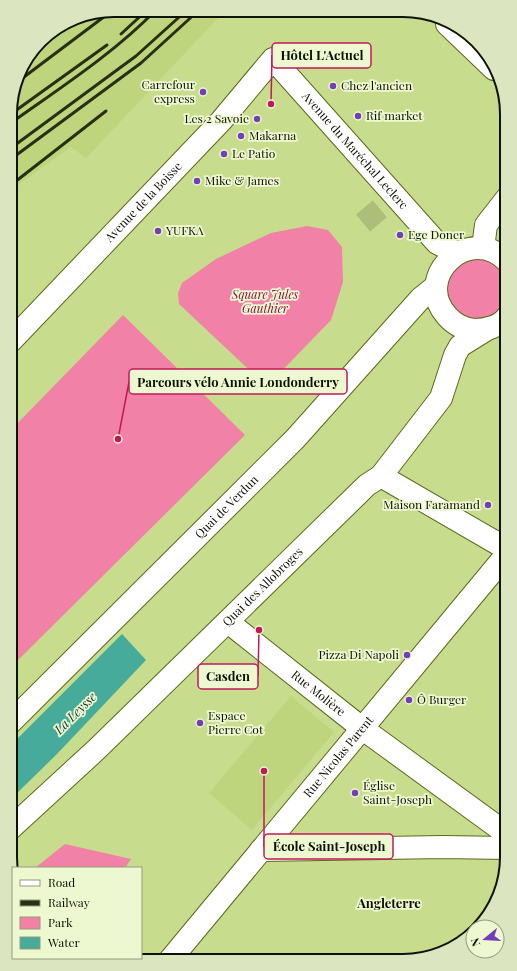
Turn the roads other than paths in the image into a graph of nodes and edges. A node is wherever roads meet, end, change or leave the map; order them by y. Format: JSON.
{"nodes":[{"id":1,"x":456,"y":32,"type":"edge"},
{"id":2,"x":482,"y":58,"type":"edge"},
{"id":3,"x":273,"y":59,"type":"joint"},
{"id":4,"x":500,"y":207,"type":"edge"},
{"id":5,"x":483,"y":248,"type":"junction"},
{"id":6,"x":500,"y":256,"type":"edge"},
{"id":7,"x":445,"y":269,"type":"junction"},
{"id":8,"x":500,"y":323,"type":"edge"},
{"id":9,"x":500,"y":323,"type":"edge"},
{"id":10,"x":17,"y":335,"type":"edge"},
{"id":11,"x":381,"y":476,"type":"junction"},
{"id":12,"x":500,"y":545,"type":"edge"},
{"id":13,"x":500,"y":563,"type":"edge"},
{"id":14,"x":228,"y":622,"type":"junction"},
{"id":15,"x":17,"y":715,"type":"edge"},
{"id":16,"x":363,"y":729,"type":"junction"},
{"id":17,"x":17,"y":823,"type":"edge"},
{"id":18,"x":500,"y":829,"type":"edge"},
{"id":19,"x":500,"y":848,"type":"edge"},
{"id":20,"x":261,"y":850,"type":"junction"},
{"id":21,"x":175,"y":954,"type":"edge"}],
"edges":[{"from":1,"to":2,"type":"street"},
{"from":3,"to":7,"type":"street","name":"Avenue du Maréchal Leclerc"},
{"from":3,"to":10,"type":"street","name":"Avenue de la Boisse"},
{"from":4,"to":5,"type":"street"},
{"from":5,"to":6,"type":"street"},
{"from":5,"to":7,"type":"street"},
{"from":7,"to":8,"type":"street"},
{"from":7,"to":15,"type":"street","name":"Quai de Verdun"},
{"from":9,"to":11,"type":"street","name":"Quai des Allobroges"},
{"from":11,"to":12,"type":"street"},
{"from":11,"to":14,"type":"street","name":"Quai des Allobroges"},
{"from":13,"to":16,"type":"street","name":"Rue Nicolas Parent"},
{"from":14,"to":16,"type":"street","name":"Rue Molière"},
{"from":14,"to":17,"type":"street","name":"Quai des Allobroges"},
{"from":16,"to":18,"type":"street","name":"Rue Molière"},
{"from":16,"to":20,"type":"street","name":"Rue Nicolas Parent"},
{"from":19,"to":20,"type":"street"},
{"from":20,"to":21,"type":"street","name":"Rue Nicolas Parent"}]}
